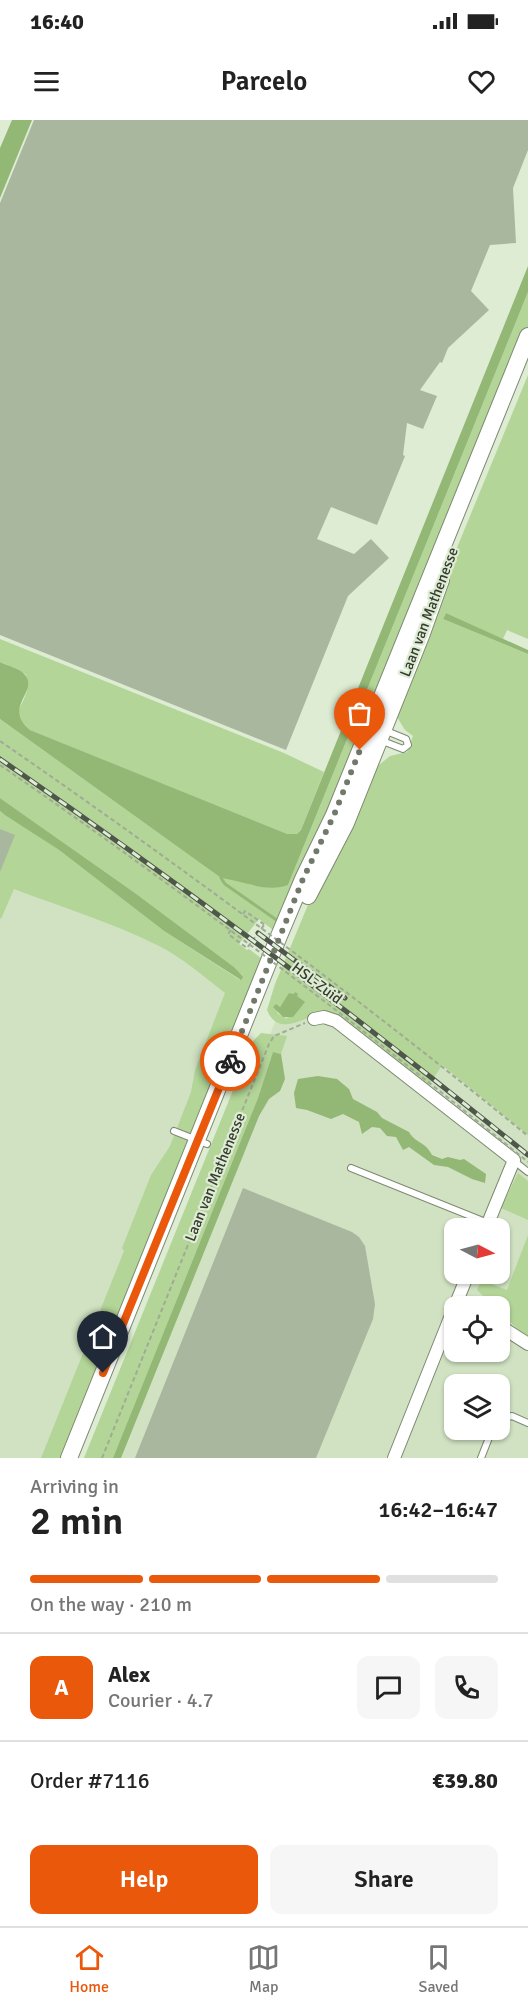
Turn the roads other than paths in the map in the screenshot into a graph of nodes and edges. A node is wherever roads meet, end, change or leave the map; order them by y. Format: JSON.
{"nodes":[{"id":1,"x":528,"y":336,"type":"edge"},
{"id":2,"x":528,"y":363,"type":"edge"},
{"id":3,"x":378,"y":733,"type":"junction"},
{"id":4,"x":314,"y":1019,"type":"road end"},
{"id":5,"x":174,"y":1131,"type":"dead end"},
{"id":6,"x":202,"y":1142,"type":"junction"},
{"id":7,"x":514,"y":1160,"type":"junction"},
{"id":8,"x":351,"y":1168,"type":"dead end"},
{"id":9,"x":528,"y":1172,"type":"edge"},
{"id":10,"x":468,"y":1218,"type":"edge"},
{"id":11,"x":490,"y":1218,"type":"edge"},
{"id":12,"x":510,"y":1332,"type":"edge"},
{"id":13,"x":444,"y":1334,"type":"edge"},
{"id":14,"x":528,"y":1344,"type":"edge"},
{"id":15,"x":510,"y":1416,"type":"edge"},
{"id":16,"x":528,"y":1423,"type":"edge"},
{"id":17,"x":488,"y":1440,"type":"edge"},
{"id":18,"x":69,"y":1458,"type":"edge"},
{"id":19,"x":80,"y":1458,"type":"edge"},
{"id":20,"x":394,"y":1458,"type":"edge"},
{"id":21,"x":481,"y":1458,"type":"edge"}],
"edges":[{"from":1,"to":3,"type":"street","name":"Laan van Mathenesse"},
{"from":2,"to":3,"type":"street","name":"Laan van Mathenesse"},
{"from":3,"to":6,"type":"street","name":"Laan van Mathenesse"},
{"from":3,"to":6,"type":"street","name":"Laan van Mathenesse"},
{"from":4,"to":7,"type":"street"},
{"from":5,"to":6,"type":"lane"},
{"from":6,"to":18,"type":"street","name":"Laan van Mathenesse"},
{"from":6,"to":19,"type":"street","name":"Laan van Mathenesse"},
{"from":7,"to":9,"type":"lane"},
{"from":7,"to":11,"type":"street"},
{"from":8,"to":10,"type":"lane"},
{"from":12,"to":14,"type":"street"},
{"from":13,"to":20,"type":"street"},
{"from":15,"to":16,"type":"lane"},
{"from":17,"to":21,"type":"lane"}]}
